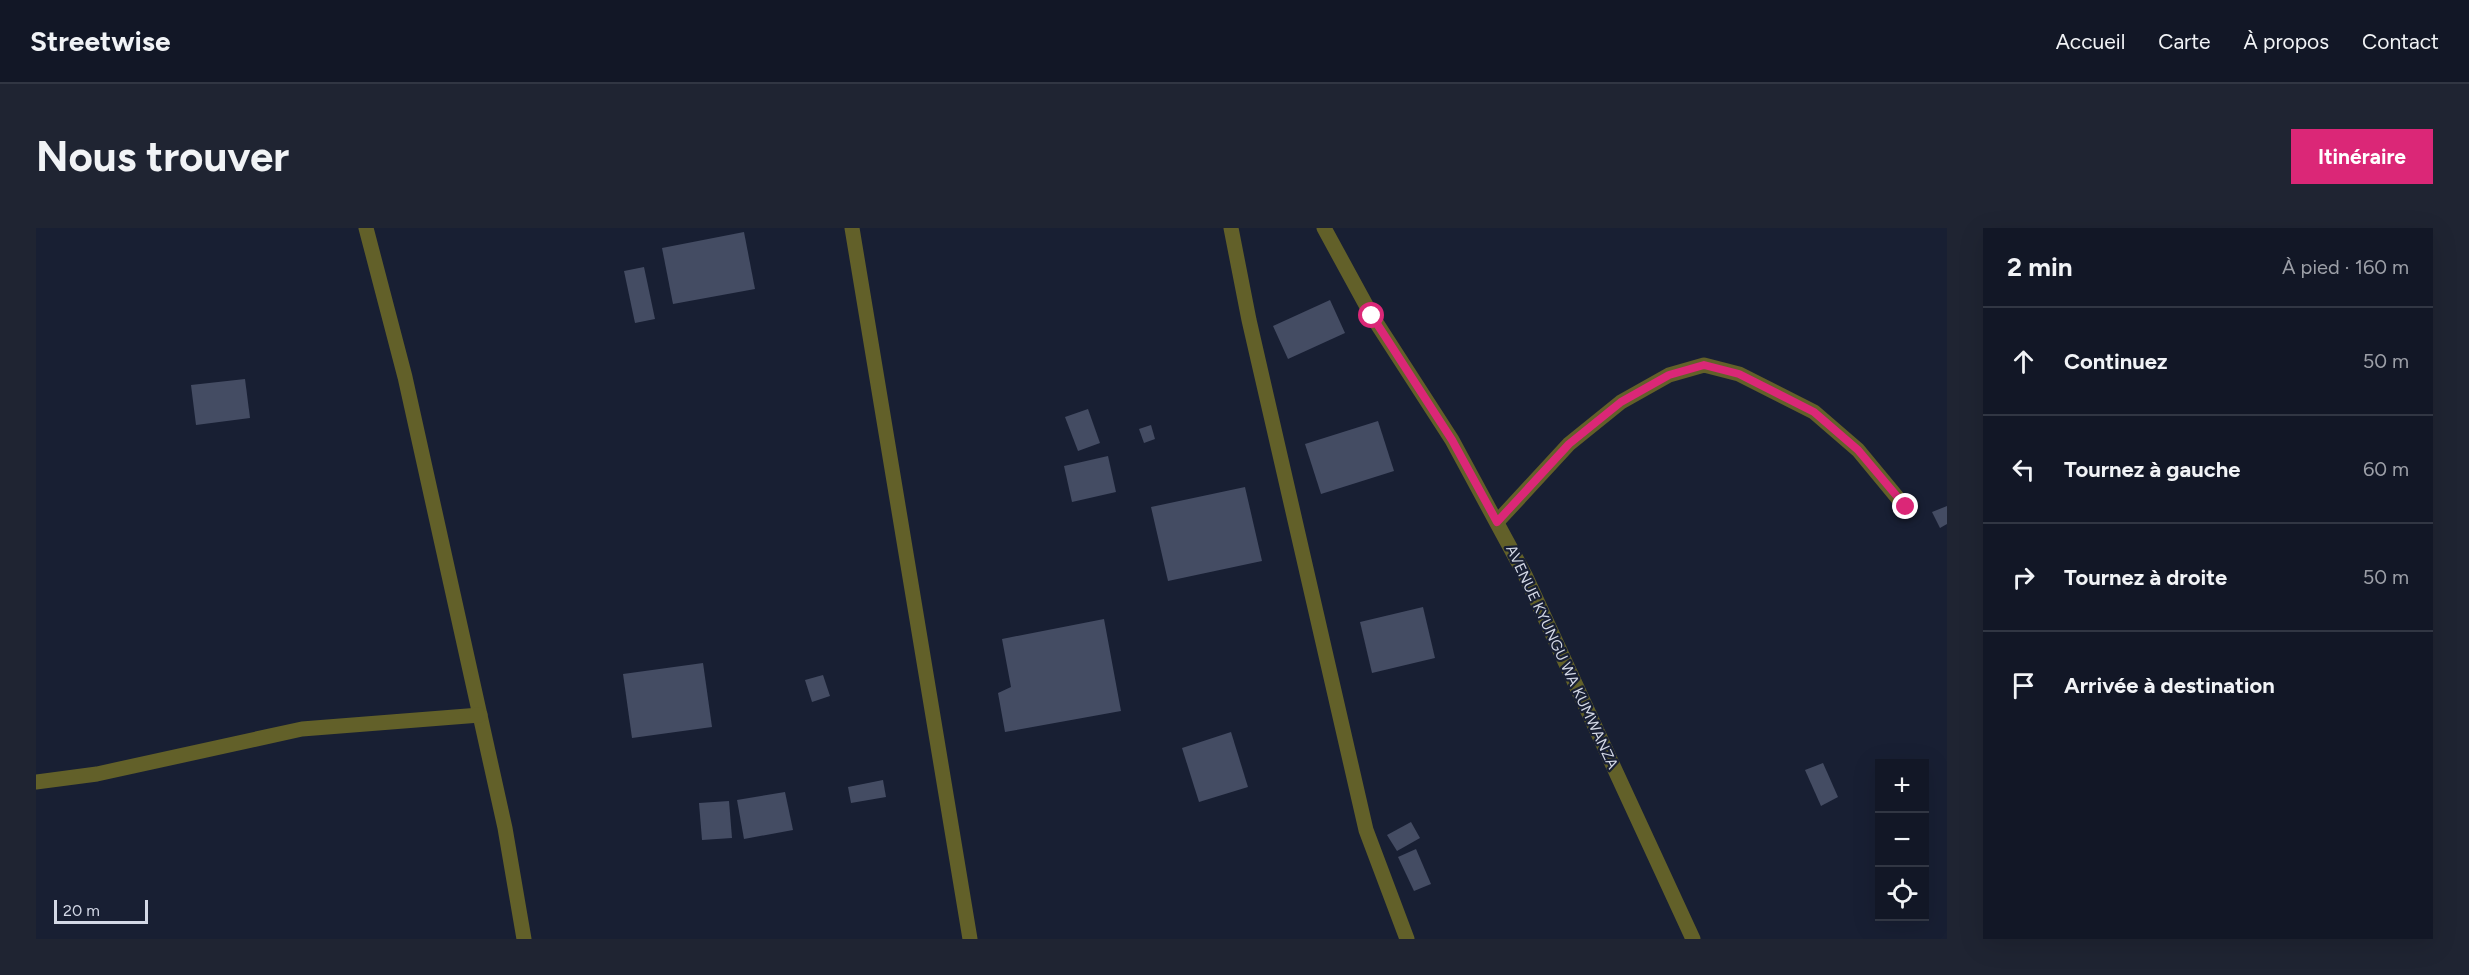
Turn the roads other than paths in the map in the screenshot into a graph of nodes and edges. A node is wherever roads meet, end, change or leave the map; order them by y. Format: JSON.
{"nodes":[{"id":1,"x":366,"y":228,"type":"edge"},
{"id":2,"x":852,"y":228,"type":"edge"},
{"id":3,"x":1231,"y":228,"type":"edge"},
{"id":4,"x":1324,"y":228,"type":"edge"},
{"id":5,"x":1906,"y":507,"type":"dead end"},
{"id":6,"x":1497,"y":522,"type":"junction"},
{"id":7,"x":480,"y":715,"type":"junction"},
{"id":8,"x":36,"y":782,"type":"edge"},
{"id":9,"x":524,"y":939,"type":"edge"},
{"id":10,"x":970,"y":939,"type":"edge"},
{"id":11,"x":1407,"y":939,"type":"edge"},
{"id":12,"x":1694,"y":939,"type":"edge"}],
"edges":[{"from":1,"to":7,"type":"street"},
{"from":2,"to":10,"type":"street"},
{"from":3,"to":11,"type":"street"},
{"from":4,"to":6,"type":"street","name":"AVENUE KYUNGU WA KUMWANZA"},
{"from":5,"to":6,"type":"street"},
{"from":6,"to":12,"type":"street","name":"AVENUE KYUNGU WA KUMWANZA"},
{"from":7,"to":8,"type":"street"},
{"from":7,"to":9,"type":"street"}]}
